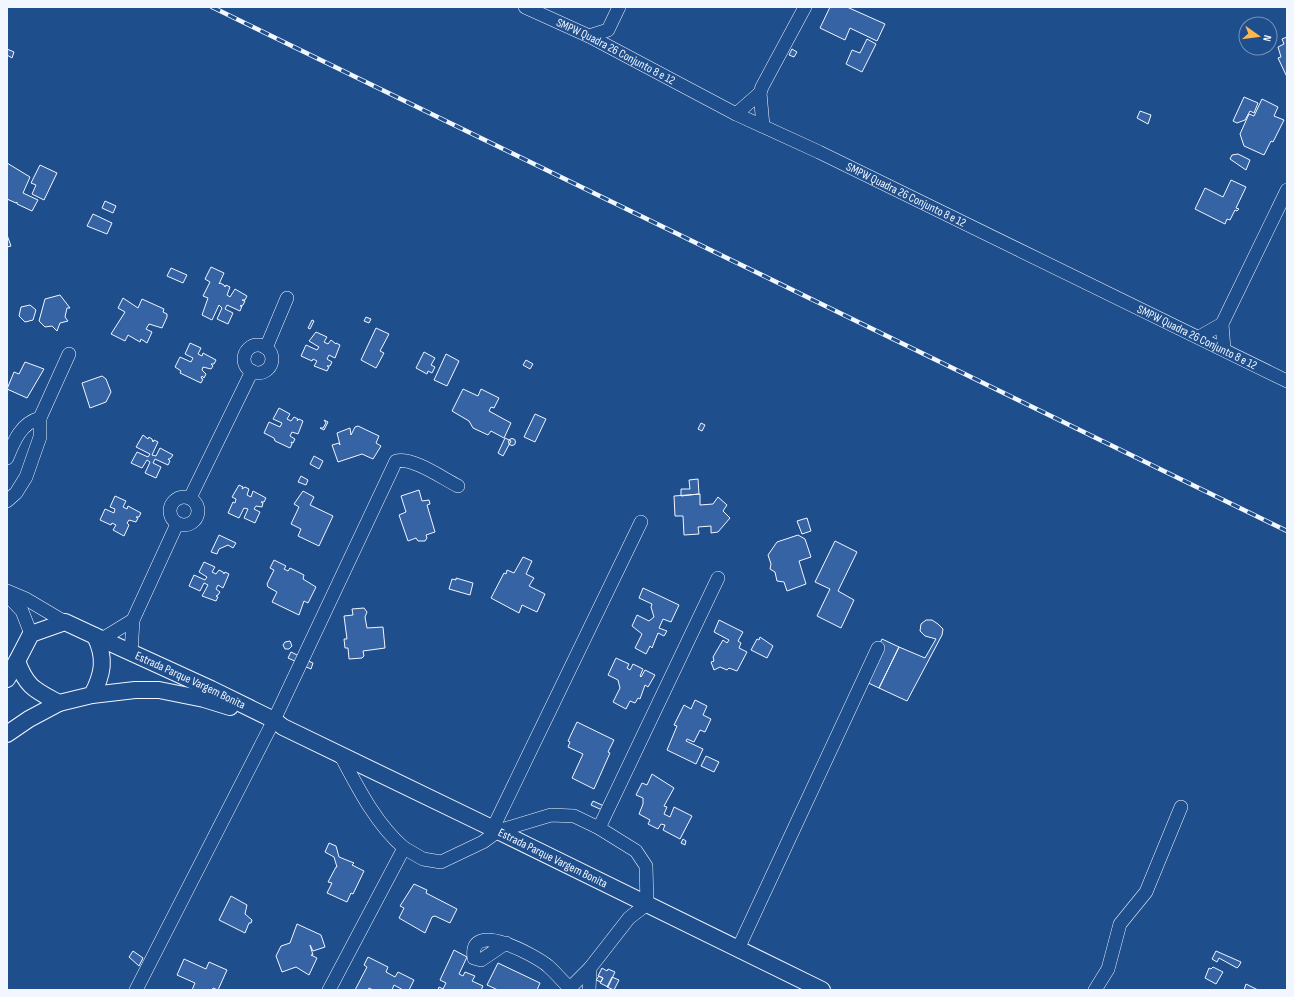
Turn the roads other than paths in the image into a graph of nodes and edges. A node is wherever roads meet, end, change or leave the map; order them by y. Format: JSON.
{"nodes":[{"id":1,"x":525,"y":7,"type":"edge"},
{"id":2,"x":619,"y":7,"type":"edge"},
{"id":3,"x":805,"y":7,"type":"edge"},
{"id":4,"x":608,"y":30,"type":"junction"},
{"id":5,"x":589,"y":36,"type":"junction"},
{"id":6,"x":613,"y":48,"type":"junction"},
{"id":7,"x":760,"y":93,"type":"junction"},
{"id":8,"x":736,"y":114,"type":"junction"},
{"id":9,"x":763,"y":126,"type":"junction"},
{"id":10,"x":1287,"y":190,"type":"edge"},
{"id":11,"x":287,"y":298,"type":"dead end"},
{"id":12,"x":1222,"y":324,"type":"junction"},
{"id":13,"x":1199,"y":336,"type":"junction"},
{"id":14,"x":266,"y":348,"type":"junction"},
{"id":15,"x":1224,"y":349,"type":"junction"},
{"id":16,"x":69,"y":354,"type":"dead end"},
{"id":17,"x":252,"y":371,"type":"junction"},
{"id":18,"x":1287,"y":380,"type":"edge"},
{"id":19,"x":40,"y":418,"type":"junction"},
{"id":20,"x":7,"y":458,"type":"edge"},
{"id":21,"x":458,"y":486,"type":"dead end"},
{"id":22,"x":190,"y":498,"type":"junction"},
{"id":23,"x":7,"y":501,"type":"edge"},
{"id":24,"x":641,"y":522,"type":"dead end"},
{"id":25,"x":178,"y":524,"type":"junction"},
{"id":26,"x":718,"y":578,"type":"dead end"},
{"id":27,"x":7,"y":592,"type":"edge"},
{"id":28,"x":7,"y":595,"type":"edge"},
{"id":29,"x":132,"y":620,"type":"junction"},
{"id":30,"x":65,"y":622,"type":"junction"},
{"id":31,"x":31,"y":634,"type":"junction"},
{"id":32,"x":98,"y":638,"type":"junction"},
{"id":33,"x":878,"y":648,"type":"dead end"},
{"id":34,"x":131,"y":653,"type":"junction"},
{"id":35,"x":17,"y":661,"type":"junction"},
{"id":36,"x":7,"y":679,"type":"edge"},
{"id":37,"x":92,"y":695,"type":"junction"},
{"id":38,"x":59,"y":703,"type":"junction"},
{"id":39,"x":276,"y":725,"type":"junction"},
{"id":40,"x":7,"y":734,"type":"edge"},
{"id":41,"x":341,"y":756,"type":"junction"},
{"id":42,"x":1181,"y":807,"type":"dead end"},
{"id":43,"x":599,"y":828,"type":"junction"},
{"id":44,"x":496,"y":829,"type":"junction"},
{"id":45,"x":404,"y":848,"type":"junction"},
{"id":46,"x":647,"y":904,"type":"junction"},
{"id":47,"x":506,"y":943,"type":"dead end"},
{"id":48,"x":738,"y":949,"type":"junction"},
{"id":49,"x":590,"y":968,"type":"junction"},
{"id":50,"x":569,"y":989,"type":"edge"},
{"id":51,"x":136,"y":990,"type":"edge"},
{"id":52,"x":329,"y":990,"type":"edge"},
{"id":53,"x":590,"y":990,"type":"edge"},
{"id":54,"x":822,"y":990,"type":"edge"},
{"id":55,"x":1095,"y":990,"type":"edge"}],
"edges":[{"from":1,"to":5,"type":"street","name":"SMPW Quadra 26 Conjunto 8 e 12"},
{"from":2,"to":4,"type":"street"},
{"from":3,"to":7,"type":"street"},
{"from":4,"to":5,"type":"street"},
{"from":4,"to":6,"type":"street"},
{"from":5,"to":6,"type":"street","name":"SMPW Quadra 26 Conjunto 8 e 12"},
{"from":6,"to":8,"type":"street","name":"SMPW Quadra 26 Conjunto 8 e 12"},
{"from":7,"to":8,"type":"street"},
{"from":7,"to":9,"type":"street"},
{"from":8,"to":9,"type":"street","name":"SMPW Quadra 26 Conjunto 8 e 12"},
{"from":9,"to":13,"type":"street","name":"SMPW Quadra 26 Conjunto 8 e 12"},
{"from":10,"to":12,"type":"street"},
{"from":11,"to":14,"type":"street"},
{"from":12,"to":13,"type":"street"},
{"from":12,"to":15,"type":"street"},
{"from":13,"to":15,"type":"street","name":"SMPW Quadra 26 Conjunto 8 e 12"},
{"from":14,"to":17,"type":"street"},
{"from":14,"to":17,"type":"street"},
{"from":15,"to":18,"type":"street","name":"SMPW Quadra 26 Conjunto 8 e 12"},
{"from":16,"to":19,"type":"street"},
{"from":17,"to":22,"type":"street"},
{"from":19,"to":20,"type":"street"},
{"from":19,"to":23,"type":"street"},
{"from":21,"to":39,"type":"street"},
{"from":22,"to":25,"type":"street"},
{"from":22,"to":25,"type":"street"},
{"from":24,"to":44,"type":"street"},
{"from":25,"to":29,"type":"street"},
{"from":26,"to":43,"type":"street"},
{"from":27,"to":30,"type":"street"},
{"from":28,"to":31,"type":"street"},
{"from":29,"to":32,"type":"street"},
{"from":29,"to":34,"type":"street"},
{"from":30,"to":31,"type":"main road"},
{"from":30,"to":32,"type":"main road"},
{"from":31,"to":35,"type":"main road"},
{"from":32,"to":34,"type":"main road","name":"Estrada Parque Vargem Bonita"},
{"from":32,"to":37,"type":"main road"},
{"from":33,"to":48,"type":"street"},
{"from":34,"to":39,"type":"main road","name":"Estrada Parque Vargem Bonita"},
{"from":35,"to":36,"type":"main road"},
{"from":35,"to":38,"type":"main road"},
{"from":37,"to":38,"type":"main road"},
{"from":37,"to":39,"type":"main road","name":"Estrada Parque Vargem Bonita"},
{"from":38,"to":40,"type":"main road"},
{"from":39,"to":41,"type":"main road","name":"Estrada Parque Vargem Bonita"},
{"from":39,"to":51,"type":"street"},
{"from":41,"to":44,"type":"main road","name":"Estrada Parque Vargem Bonita"},
{"from":41,"to":45,"type":"street"},
{"from":42,"to":55,"type":"street"},
{"from":43,"to":44,"type":"street"},
{"from":43,"to":46,"type":"street"},
{"from":44,"to":45,"type":"street"},
{"from":44,"to":46,"type":"main road","name":"Estrada Parque Vargem Bonita"},
{"from":45,"to":52,"type":"street"},
{"from":46,"to":48,"type":"main road","name":"Estrada Parque Vargem Bonita"},
{"from":46,"to":49,"type":"street"},
{"from":47,"to":50,"type":"street"},
{"from":48,"to":54,"type":"main road","name":"Estrada Parque Vargem Bonita"},
{"from":49,"to":50,"type":"street"},
{"from":49,"to":53,"type":"street"}]}
